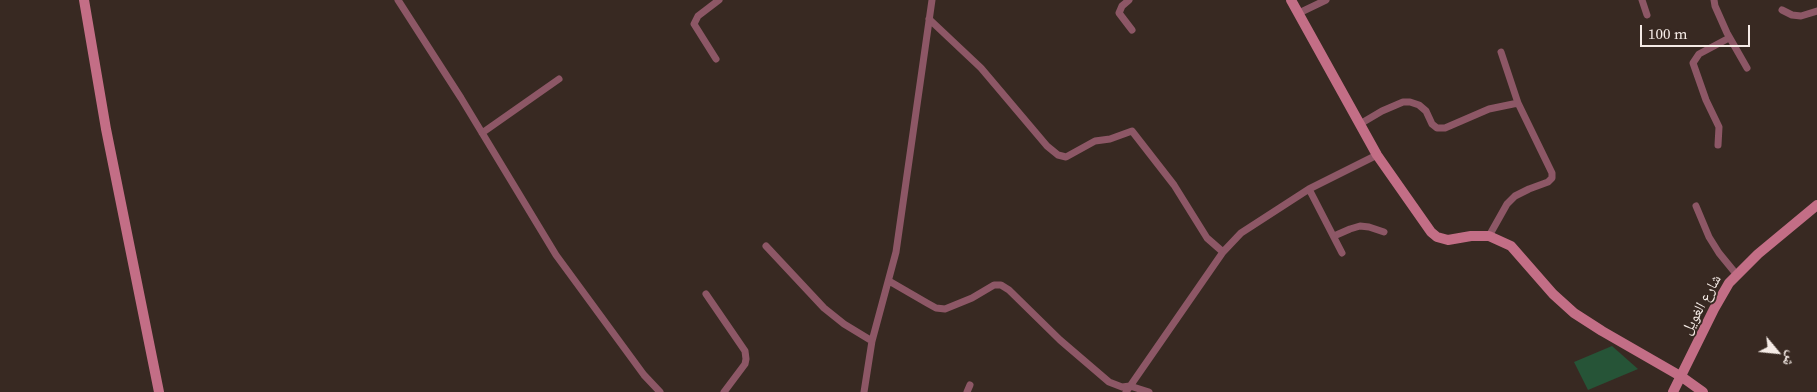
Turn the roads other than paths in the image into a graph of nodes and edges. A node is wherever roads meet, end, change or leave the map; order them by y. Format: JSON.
{"nodes":[{"id":1,"x":84,"y":0,"type":"edge"},
{"id":2,"x":398,"y":0,"type":"edge"},
{"id":3,"x":719,"y":0,"type":"edge"},
{"id":4,"x":932,"y":0,"type":"edge"},
{"id":5,"x":1129,"y":0,"type":"edge"},
{"id":6,"x":1292,"y":0,"type":"edge"},
{"id":7,"x":1326,"y":0,"type":"edge"},
{"id":8,"x":1642,"y":0,"type":"edge"},
{"id":9,"x":1714,"y":0,"type":"edge"},
{"id":10,"x":1782,"y":10,"type":"dead end"},
{"id":11,"x":1817,"y":10,"type":"edge"},
{"id":12,"x":1299,"y":13,"type":"junction"},
{"id":13,"x":1648,"y":16,"type":"dead end"},
{"id":14,"x":929,"y":18,"type":"junction"},
{"id":15,"x":1132,"y":30,"type":"dead end"},
{"id":16,"x":1729,"y":38,"type":"junction"},
{"id":17,"x":1501,"y":52,"type":"dead end"},
{"id":18,"x":716,"y":59,"type":"dead end"},
{"id":19,"x":1748,"y":68,"type":"dead end"},
{"id":20,"x":559,"y":79,"type":"dead end"},
{"id":21,"x":1518,"y":103,"type":"junction"},
{"id":22,"x":1360,"y":124,"type":"junction"},
{"id":23,"x":482,"y":133,"type":"junction"},
{"id":24,"x":1718,"y":145,"type":"dead end"},
{"id":25,"x":1377,"y":155,"type":"junction"},
{"id":26,"x":1309,"y":189,"type":"junction"},
{"id":27,"x":1817,"y":205,"type":"edge"},
{"id":28,"x":1696,"y":206,"type":"dead end"},
{"id":29,"x":1384,"y":232,"type":"dead end"},
{"id":30,"x":1334,"y":236,"type":"junction"},
{"id":31,"x":1489,"y":236,"type":"junction"},
{"id":32,"x":766,"y":246,"type":"dead end"},
{"id":33,"x":1223,"y":252,"type":"junction"},
{"id":34,"x":1342,"y":253,"type":"dead end"},
{"id":35,"x":1737,"y":275,"type":"junction"},
{"id":36,"x":889,"y":281,"type":"junction"},
{"id":37,"x":706,"y":294,"type":"dead end"},
{"id":38,"x":872,"y":341,"type":"junction"},
{"id":39,"x":1682,"y":377,"type":"junction"},
{"id":40,"x":1128,"y":389,"type":"edge"},
{"id":41,"x":159,"y":392,"type":"edge"},
{"id":42,"x":660,"y":392,"type":"edge"},
{"id":43,"x":724,"y":392,"type":"edge"},
{"id":44,"x":864,"y":392,"type":"edge"},
{"id":45,"x":1149,"y":392,"type":"edge"},
{"id":46,"x":1673,"y":392,"type":"edge"},
{"id":47,"x":1703,"y":392,"type":"edge"}],
"edges":[{"from":1,"to":41,"type":"street"},
{"from":2,"to":23,"type":"street"},
{"from":3,"to":18,"type":"street"},
{"from":4,"to":14,"type":"street"},
{"from":5,"to":15,"type":"street"},
{"from":6,"to":12,"type":"street"},
{"from":7,"to":12,"type":"street"},
{"from":8,"to":13,"type":"street"},
{"from":9,"to":16,"type":"street"},
{"from":10,"to":11,"type":"street"},
{"from":12,"to":22,"type":"street"},
{"from":14,"to":33,"type":"street"},
{"from":14,"to":36,"type":"street"},
{"from":16,"to":19,"type":"street"},
{"from":16,"to":24,"type":"street"},
{"from":17,"to":21,"type":"street"},
{"from":20,"to":23,"type":"street"},
{"from":21,"to":22,"type":"street"},
{"from":21,"to":31,"type":"street"},
{"from":22,"to":25,"type":"street"},
{"from":23,"to":42,"type":"street"},
{"from":25,"to":26,"type":"street"},
{"from":25,"to":31,"type":"street"},
{"from":26,"to":30,"type":"street"},
{"from":26,"to":33,"type":"street"},
{"from":27,"to":35,"type":"street","name":"شارع الغويل"},
{"from":28,"to":35,"type":"street"},
{"from":29,"to":30,"type":"street"},
{"from":30,"to":34,"type":"street"},
{"from":31,"to":39,"type":"street"},
{"from":32,"to":38,"type":"street"},
{"from":33,"to":40,"type":"street"},
{"from":35,"to":39,"type":"street","name":"شارع الغويل"},
{"from":36,"to":38,"type":"street"},
{"from":36,"to":40,"type":"street"},
{"from":37,"to":43,"type":"street"},
{"from":38,"to":44,"type":"street"},
{"from":39,"to":46,"type":"street","name":"شارع الغويل"},
{"from":39,"to":47,"type":"street"},
{"from":40,"to":45,"type":"street"}]}
